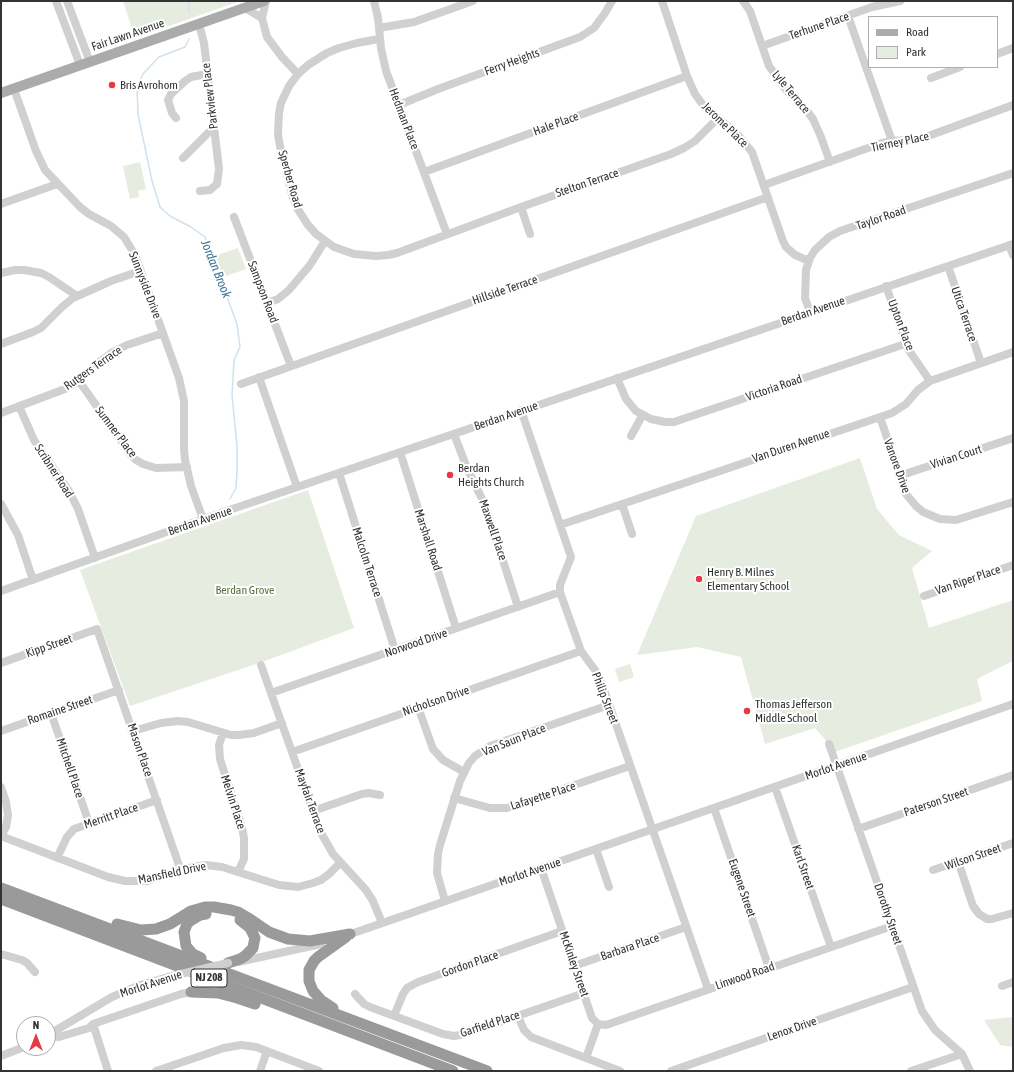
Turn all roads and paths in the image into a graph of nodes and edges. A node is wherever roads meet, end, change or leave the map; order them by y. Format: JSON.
{"nodes":[{"id":1,"x":56,"y":1,"type":"edge"},
{"id":2,"x":68,"y":1,"type":"edge"},
{"id":3,"x":374,"y":1,"type":"edge"},
{"id":4,"x":473,"y":1,"type":"edge"},
{"id":5,"x":662,"y":1,"type":"edge"},
{"id":6,"x":743,"y":1,"type":"edge"},
{"id":7,"x":900,"y":1,"type":"edge"},
{"id":8,"x":260,"y":2,"type":"edge"},
{"id":9,"x":610,"y":2,"type":"edge"},
{"id":10,"x":245,"y":8,"type":"junction"},
{"id":11,"x":848,"y":16,"type":"junction"},
{"id":12,"x":262,"y":18,"type":"junction"},
{"id":13,"x":198,"y":24,"type":"junction"},
{"id":14,"x":380,"y":28,"type":"junction"},
{"id":15,"x":380,"y":39,"type":"junction"},
{"id":16,"x":762,"y":46,"type":"junction"},
{"id":17,"x":1013,"y":48,"type":"edge"},
{"id":18,"x":998,"y":54,"type":"edge"},
{"id":19,"x":85,"y":64,"type":"junction"},
{"id":20,"x":957,"y":68,"type":"edge"},
{"id":21,"x":207,"y":74,"type":"junction"},
{"id":22,"x":298,"y":74,"type":"junction"},
{"id":23,"x":687,"y":76,"type":"junction"},
{"id":24,"x":931,"y":78,"type":"dead end"},
{"id":25,"x":14,"y":88,"type":"junction"},
{"id":26,"x":1,"y":93,"type":"edge"},
{"id":27,"x":399,"y":105,"type":"junction"},
{"id":28,"x":1013,"y":105,"type":"edge"},
{"id":29,"x":176,"y":118,"type":"dead end"},
{"id":30,"x":718,"y":118,"type":"junction"},
{"id":31,"x":213,"y":128,"type":"junction"},
{"id":32,"x":892,"y":141,"type":"junction"},
{"id":33,"x":183,"y":158,"type":"dead end"},
{"id":34,"x":830,"y":162,"type":"junction"},
{"id":35,"x":424,"y":172,"type":"junction"},
{"id":36,"x":1013,"y":173,"type":"edge"},
{"id":37,"x":57,"y":184,"type":"junction"},
{"id":38,"x":764,"y":185,"type":"junction"},
{"id":39,"x":200,"y":191,"type":"dead end"},
{"id":40,"x":768,"y":197,"type":"junction"},
{"id":41,"x":1,"y":204,"type":"edge"},
{"id":42,"x":521,"y":207,"type":"junction"},
{"id":43,"x":234,"y":217,"type":"dead end"},
{"id":44,"x":447,"y":234,"type":"junction"},
{"id":45,"x":530,"y":234,"type":"dead end"},
{"id":46,"x":325,"y":241,"type":"junction"},
{"id":47,"x":1011,"y":244,"type":"edge"},
{"id":48,"x":1013,"y":255,"type":"edge"},
{"id":49,"x":809,"y":261,"type":"junction"},
{"id":50,"x":948,"y":266,"type":"junction"},
{"id":51,"x":140,"y":271,"type":"junction"},
{"id":52,"x":1,"y":273,"type":"edge"},
{"id":53,"x":886,"y":286,"type":"junction"},
{"id":54,"x":77,"y":296,"type":"junction"},
{"id":55,"x":267,"y":303,"type":"junction"},
{"id":56,"x":810,"y":312,"type":"junction"},
{"id":57,"x":163,"y":333,"type":"junction"},
{"id":58,"x":1,"y":344,"type":"edge"},
{"id":59,"x":905,"y":344,"type":"junction"},
{"id":60,"x":1013,"y":352,"type":"edge"},
{"id":61,"x":981,"y":363,"type":"junction"},
{"id":62,"x":291,"y":366,"type":"junction"},
{"id":63,"x":259,"y":377,"type":"junction"},
{"id":64,"x":617,"y":378,"type":"junction"},
{"id":65,"x":79,"y":381,"type":"junction"},
{"id":66,"x":930,"y":381,"type":"junction"},
{"id":67,"x":241,"y":384,"type":"dead end"},
{"id":68,"x":19,"y":406,"type":"junction"},
{"id":69,"x":521,"y":410,"type":"junction"},
{"id":70,"x":1,"y":413,"type":"edge"},
{"id":71,"x":642,"y":416,"type":"junction"},
{"id":72,"x":880,"y":416,"type":"junction"},
{"id":73,"x":454,"y":434,"type":"junction"},
{"id":74,"x":631,"y":436,"type":"dead end"},
{"id":75,"x":1013,"y":438,"type":"edge"},
{"id":76,"x":400,"y":452,"type":"junction"},
{"id":77,"x":187,"y":467,"type":"junction"},
{"id":78,"x":339,"y":473,"type":"junction"},
{"id":79,"x":899,"y":476,"type":"junction"},
{"id":80,"x":297,"y":487,"type":"junction"},
{"id":81,"x":1013,"y":502,"type":"edge"},
{"id":82,"x":1,"y":504,"type":"edge"},
{"id":83,"x":622,"y":504,"type":"junction"},
{"id":84,"x":203,"y":519,"type":"junction"},
{"id":85,"x":560,"y":525,"type":"junction"},
{"id":86,"x":632,"y":534,"type":"dead end"},
{"id":87,"x":94,"y":558,"type":"junction"},
{"id":88,"x":1013,"y":565,"type":"edge"},
{"id":89,"x":33,"y":580,"type":"junction"},
{"id":90,"x":1,"y":591,"type":"edge"},
{"id":91,"x":560,"y":592,"type":"junction"},
{"id":92,"x":924,"y":596,"type":"dead end"},
{"id":93,"x":518,"y":607,"type":"junction"},
{"id":94,"x":456,"y":628,"type":"junction"},
{"id":95,"x":97,"y":629,"type":"joint"},
{"id":96,"x":395,"y":650,"type":"junction"},
{"id":97,"x":581,"y":651,"type":"junction"},
{"id":98,"x":1,"y":663,"type":"edge"},
{"id":99,"x":261,"y":665,"type":"dead end"},
{"id":100,"x":119,"y":690,"type":"junction"},
{"id":101,"x":271,"y":693,"type":"junction"},
{"id":102,"x":1013,"y":704,"type":"edge"},
{"id":103,"x":609,"y":705,"type":"junction"},
{"id":104,"x":418,"y":707,"type":"junction"},
{"id":105,"x":51,"y":713,"type":"junction"},
{"id":106,"x":282,"y":723,"type":"junction"},
{"id":107,"x":1,"y":731,"type":"edge"},
{"id":108,"x":133,"y":732,"type":"junction"},
{"id":109,"x":223,"y":732,"type":"junction"},
{"id":110,"x":829,"y":744,"type":"dead end"},
{"id":111,"x":292,"y":752,"type":"junction"},
{"id":112,"x":836,"y":765,"type":"junction"},
{"id":113,"x":630,"y":766,"type":"junction"},
{"id":114,"x":464,"y":772,"type":"junction"},
{"id":115,"x":1013,"y":775,"type":"edge"},
{"id":116,"x":1,"y":787,"type":"edge"},
{"id":117,"x":775,"y":787,"type":"junction"},
{"id":118,"x":380,"y":795,"type":"dead end"},
{"id":119,"x":454,"y":798,"type":"junction"},
{"id":120,"x":157,"y":800,"type":"junction"},
{"id":121,"x":714,"y":808,"type":"junction"},
{"id":122,"x":312,"y":811,"type":"junction"},
{"id":123,"x":89,"y":823,"type":"junction"},
{"id":124,"x":652,"y":829,"type":"junction"},
{"id":125,"x":858,"y":829,"type":"junction"},
{"id":126,"x":1,"y":836,"type":"edge"},
{"id":127,"x":1013,"y":843,"type":"edge"},
{"id":128,"x":596,"y":849,"type":"junction"},
{"id":129,"x":57,"y":858,"type":"junction"},
{"id":130,"x":958,"y":861,"type":"junction"},
{"id":131,"x":340,"y":862,"type":"junction"},
{"id":132,"x":541,"y":868,"type":"junction"},
{"id":133,"x":932,"y":870,"type":"dead end"},
{"id":134,"x":182,"y":871,"type":"junction"},
{"id":135,"x":238,"y":872,"type":"junction"},
{"id":136,"x":1,"y":882,"type":"edge"},
{"id":137,"x":609,"y":887,"type":"dead end"},
{"id":138,"x":1,"y":888,"type":"edge"},
{"id":139,"x":1,"y":899,"type":"edge"},
{"id":140,"x":445,"y":901,"type":"junction"},
{"id":141,"x":1013,"y":913,"type":"edge"},
{"id":142,"x":382,"y":923,"type":"junction"},
{"id":143,"x":892,"y":926,"type":"junction"},
{"id":144,"x":686,"y":927,"type":"junction"},
{"id":145,"x":562,"y":931,"type":"junction"},
{"id":146,"x":350,"y":934,"type":"junction"},
{"id":147,"x":831,"y":947,"type":"junction"},
{"id":148,"x":1,"y":954,"type":"edge"},
{"id":149,"x":228,"y":963,"type":"junction"},
{"id":150,"x":574,"y":966,"type":"junction"},
{"id":151,"x":769,"y":968,"type":"junction"},
{"id":152,"x":35,"y":972,"type":"dead end"},
{"id":153,"x":250,"y":982,"type":"junction"},
{"id":154,"x":1013,"y":982,"type":"edge"},
{"id":155,"x":1002,"y":986,"type":"dead end"},
{"id":156,"x":913,"y":988,"type":"junction"},
{"id":157,"x":708,"y":989,"type":"junction"},
{"id":158,"x":191,"y":992,"type":"joint"},
{"id":159,"x":584,"y":993,"type":"junction"},
{"id":160,"x":355,"y":994,"type":"dead end"},
{"id":161,"x":394,"y":1016,"type":"junction"},
{"id":162,"x":518,"y":1016,"type":"junction"},
{"id":163,"x":93,"y":1024,"type":"junction"},
{"id":164,"x":598,"y":1024,"type":"junction"},
{"id":165,"x":371,"y":1027,"type":"junction"},
{"id":166,"x":56,"y":1030,"type":"edge"},
{"id":167,"x":56,"y":1036,"type":"edge"},
{"id":168,"x":16,"y":1050,"type":"edge"},
{"id":169,"x":267,"y":1051,"type":"junction"},
{"id":170,"x":962,"y":1054,"type":"junction"},
{"id":171,"x":1,"y":1056,"type":"edge"},
{"id":172,"x":416,"y":1057,"type":"junction"},
{"id":173,"x":586,"y":1058,"type":"junction"},
{"id":174,"x":108,"y":1071,"type":"edge"},
{"id":175,"x":156,"y":1071,"type":"edge"},
{"id":176,"x":260,"y":1071,"type":"edge"},
{"id":177,"x":319,"y":1071,"type":"edge"},
{"id":178,"x":453,"y":1071,"type":"edge"},
{"id":179,"x":487,"y":1071,"type":"edge"},
{"id":180,"x":620,"y":1071,"type":"edge"},
{"id":181,"x":671,"y":1071,"type":"edge"},
{"id":182,"x":911,"y":1071,"type":"edge"},
{"id":183,"x":970,"y":1071,"type":"edge"}],
"edges":[{"from":1,"to":19,"type":"street"},
{"from":2,"to":19,"type":"street"},
{"from":3,"to":14,"type":"street","name":"Hedman Place"},
{"from":4,"to":14,"type":"street"},
{"from":5,"to":23,"type":"street","name":"Jerome Place"},
{"from":6,"to":16,"type":"street","name":"Lyle Terrace"},
{"from":7,"to":11,"type":"street","name":"Terhune Place"},
{"from":8,"to":10,"type":"main road","name":"Fair Lawn Avenue"},
{"from":8,"to":12,"type":"street"},
{"from":9,"to":27,"type":"street","name":"Ferry Heights"},
{"from":10,"to":12,"type":"street"},
{"from":10,"to":13,"type":"main road","name":"Fair Lawn Avenue"},
{"from":11,"to":16,"type":"street","name":"Terhune Place"},
{"from":11,"to":32,"type":"street"},
{"from":12,"to":22,"type":"street"},
{"from":13,"to":19,"type":"main road","name":"Fair Lawn Avenue"},
{"from":13,"to":21,"type":"street","name":"Parkview Place"},
{"from":14,"to":15,"type":"street","name":"Hedman Place"},
{"from":15,"to":22,"type":"street","name":"Sperber Road"},
{"from":15,"to":27,"type":"street","name":"Hedman Place"},
{"from":16,"to":34,"type":"street","name":"Lyle Terrace"},
{"from":17,"to":18,"type":"street"},
{"from":19,"to":25,"type":"main road","name":"Fair Lawn Avenue"},
{"from":20,"to":24,"type":"street"},
{"from":21,"to":29,"type":"street"},
{"from":21,"to":31,"type":"street","name":"Parkview Place"},
{"from":22,"to":46,"type":"street","name":"Sperber Road"},
{"from":23,"to":30,"type":"street","name":"Jerome Place"},
{"from":23,"to":35,"type":"street","name":"Hale Place"},
{"from":25,"to":26,"type":"main road","name":"Fair Lawn Avenue"},
{"from":25,"to":37,"type":"street","name":"Sunnyside Drive"},
{"from":27,"to":35,"type":"street","name":"Hedman Place"},
{"from":28,"to":32,"type":"street","name":"Tierney Place"},
{"from":30,"to":38,"type":"street","name":"Jerome Place"},
{"from":30,"to":42,"type":"street","name":"Stelton Terrace"},
{"from":31,"to":33,"type":"street"},
{"from":31,"to":39,"type":"street","name":"Parkview Place"},
{"from":32,"to":34,"type":"street","name":"Tierney Place"},
{"from":34,"to":38,"type":"street","name":"Tierney Place"},
{"from":35,"to":44,"type":"street","name":"Hedman Place"},
{"from":36,"to":49,"type":"street","name":"Taylor Road"},
{"from":37,"to":41,"type":"street"},
{"from":37,"to":51,"type":"street","name":"Sunnyside Drive"},
{"from":38,"to":40,"type":"street","name":"Jerome Place"},
{"from":40,"to":49,"type":"street","name":"Jerome Place"},
{"from":40,"to":62,"type":"street","name":"Hillside Terrace"},
{"from":42,"to":44,"type":"street","name":"Stelton Terrace"},
{"from":42,"to":45,"type":"street"},
{"from":43,"to":55,"type":"street","name":"Sampson Road"},
{"from":44,"to":46,"type":"street","name":"Sperber Road"},
{"from":46,"to":55,"type":"street"},
{"from":47,"to":48,"type":"street"},
{"from":47,"to":50,"type":"street","name":"Berdan Avenue"},
{"from":49,"to":56,"type":"street","name":"Taylor Road"},
{"from":50,"to":53,"type":"street","name":"Berdan Avenue"},
{"from":50,"to":61,"type":"street","name":"Utica Terrace"},
{"from":51,"to":54,"type":"street"},
{"from":51,"to":57,"type":"street","name":"Sunnyside Drive"},
{"from":52,"to":54,"type":"street"},
{"from":53,"to":56,"type":"street","name":"Berdan Avenue"},
{"from":53,"to":59,"type":"street","name":"Upton Place"},
{"from":54,"to":58,"type":"street"},
{"from":55,"to":62,"type":"street","name":"Sampson Road"},
{"from":56,"to":64,"type":"street","name":"Berdan Avenue"},
{"from":57,"to":65,"type":"street","name":"Rutgers Terrace"},
{"from":57,"to":77,"type":"street","name":"Sunnyside Drive"},
{"from":59,"to":66,"type":"street","name":"Upton Place"},
{"from":59,"to":71,"type":"street","name":"Victoria Road"},
{"from":60,"to":61,"type":"street","name":"Van Duren Avenue"},
{"from":61,"to":66,"type":"street","name":"Van Duren Avenue"},
{"from":62,"to":63,"type":"street","name":"Hillside Terrace"},
{"from":63,"to":67,"type":"street","name":"Hillside Terrace"},
{"from":63,"to":80,"type":"street"},
{"from":64,"to":69,"type":"street","name":"Berdan Avenue"},
{"from":64,"to":71,"type":"street"},
{"from":65,"to":68,"type":"street","name":"Rutgers Terrace"},
{"from":65,"to":77,"type":"street","name":"Sumner Place"},
{"from":66,"to":72,"type":"street","name":"Van Duren Avenue"},
{"from":68,"to":70,"type":"street","name":"Rutgers Terrace"},
{"from":68,"to":87,"type":"street","name":"Scribner Road"},
{"from":69,"to":73,"type":"street","name":"Berdan Avenue"},
{"from":69,"to":85,"type":"street"},
{"from":71,"to":74,"type":"street"},
{"from":72,"to":79,"type":"street","name":"Vanore Drive"},
{"from":72,"to":83,"type":"street","name":"Van Duren Avenue"},
{"from":73,"to":76,"type":"street","name":"Berdan Avenue"},
{"from":73,"to":93,"type":"street","name":"Maxwell Place"},
{"from":75,"to":79,"type":"street","name":"Vivian Court"},
{"from":76,"to":78,"type":"street","name":"Berdan Avenue"},
{"from":76,"to":94,"type":"street","name":"Marshall Road"},
{"from":77,"to":84,"type":"street","name":"Sunnyside Drive"},
{"from":78,"to":80,"type":"street","name":"Berdan Avenue"},
{"from":78,"to":96,"type":"street","name":"Malcolm Terrace"},
{"from":79,"to":81,"type":"street","name":"Vanore Drive"},
{"from":80,"to":84,"type":"street","name":"Berdan Avenue"},
{"from":82,"to":89,"type":"street"},
{"from":83,"to":85,"type":"street","name":"Van Duren Avenue"},
{"from":83,"to":86,"type":"street"},
{"from":84,"to":87,"type":"street","name":"Berdan Avenue"},
{"from":85,"to":91,"type":"street"},
{"from":87,"to":89,"type":"street","name":"Berdan Avenue"},
{"from":88,"to":92,"type":"street","name":"Van Riper Place"},
{"from":89,"to":90,"type":"street","name":"Berdan Avenue"},
{"from":91,"to":93,"type":"street","name":"Norwood Drive"},
{"from":91,"to":97,"type":"street","name":"Philip Street"},
{"from":93,"to":94,"type":"street","name":"Norwood Drive"},
{"from":94,"to":96,"type":"street","name":"Norwood Drive"},
{"from":95,"to":98,"type":"street","name":"Kipp Street"},
{"from":95,"to":100,"type":"street","name":"Mason Place"},
{"from":96,"to":101,"type":"street","name":"Norwood Drive"},
{"from":97,"to":103,"type":"street","name":"Philip Street"},
{"from":97,"to":104,"type":"street","name":"Nicholson Drive"},
{"from":99,"to":101,"type":"street","name":"Mayfair Terrace"},
{"from":100,"to":105,"type":"street","name":"Romaine Street"},
{"from":100,"to":108,"type":"street","name":"Mason Place"},
{"from":101,"to":106,"type":"street","name":"Mayfair Terrace"},
{"from":102,"to":112,"type":"street","name":"Morlot Avenue"},
{"from":103,"to":113,"type":"street","name":"Philip Street"},
{"from":103,"to":114,"type":"street","name":"Van Saun Place"},
{"from":104,"to":111,"type":"street","name":"Nicholson Drive"},
{"from":104,"to":114,"type":"street"},
{"from":105,"to":107,"type":"street","name":"Romaine Street"},
{"from":105,"to":123,"type":"street","name":"Mitchell Place"},
{"from":106,"to":109,"type":"street"},
{"from":106,"to":111,"type":"street","name":"Mayfair Terrace"},
{"from":108,"to":109,"type":"street"},
{"from":108,"to":120,"type":"street","name":"Mason Place"},
{"from":109,"to":135,"type":"street","name":"Melvin Place"},
{"from":110,"to":112,"type":"street","name":"Dorothy Street"},
{"from":111,"to":122,"type":"street","name":"Mayfair Terrace"},
{"from":112,"to":117,"type":"street","name":"Morlot Avenue"},
{"from":112,"to":125,"type":"street","name":"Dorothy Street"},
{"from":113,"to":119,"type":"street","name":"Lafayette Place"},
{"from":113,"to":124,"type":"street","name":"Philip Street"},
{"from":114,"to":119,"type":"street","name":"Van Saun Place"},
{"from":115,"to":125,"type":"street","name":"Paterson Street"},
{"from":116,"to":126,"type":"street"},
{"from":117,"to":121,"type":"street","name":"Morlot Avenue"},
{"from":117,"to":147,"type":"street","name":"Karl Street"},
{"from":118,"to":122,"type":"street"},
{"from":119,"to":140,"type":"street","name":"Van Saun Place"},
{"from":120,"to":123,"type":"street","name":"Merritt Place"},
{"from":120,"to":134,"type":"street","name":"Mason Place"},
{"from":121,"to":124,"type":"street","name":"Morlot Avenue"},
{"from":121,"to":151,"type":"street","name":"Eugene Street"},
{"from":122,"to":131,"type":"street","name":"Mayfair Terrace"},
{"from":123,"to":129,"type":"street","name":"Merritt Place"},
{"from":124,"to":128,"type":"street","name":"Morlot Avenue"},
{"from":124,"to":144,"type":"street","name":"Philip Street"},
{"from":125,"to":143,"type":"street","name":"Dorothy Street"},
{"from":126,"to":129,"type":"street","name":"Mansfield Drive"},
{"from":127,"to":130,"type":"street","name":"Wilson Street"},
{"from":128,"to":132,"type":"street","name":"Morlot Avenue"},
{"from":128,"to":137,"type":"street"},
{"from":129,"to":134,"type":"street","name":"Mansfield Drive"},
{"from":130,"to":133,"type":"street","name":"Wilson Street"},
{"from":130,"to":141,"type":"street"},
{"from":131,"to":135,"type":"street","name":"Mansfield Drive"},
{"from":131,"to":142,"type":"street","name":"Mayfair Terrace"},
{"from":132,"to":140,"type":"street","name":"Morlot Avenue"},
{"from":132,"to":145,"type":"street","name":"McKinley Street"},
{"from":134,"to":135,"type":"street","name":"Mansfield Drive"},
{"from":136,"to":146,"type":"highway"},
{"from":138,"to":153,"type":"highway","number":"NJ 208"},
{"from":139,"to":172,"type":"highway","number":"NJ 208"},
{"from":140,"to":142,"type":"street","name":"Morlot Avenue"},
{"from":142,"to":146,"type":"street","name":"Morlot Avenue"},
{"from":143,"to":147,"type":"street","name":"Linwood Road"},
{"from":143,"to":156,"type":"street","name":"Dorothy Street"},
{"from":144,"to":150,"type":"street","name":"Barbara Place"},
{"from":144,"to":157,"type":"street","name":"Philip Street"},
{"from":145,"to":150,"type":"street","name":"McKinley Street"},
{"from":145,"to":161,"type":"street","name":"Gordon Place"},
{"from":146,"to":149,"type":"street","name":"Morlot Avenue"},
{"from":146,"to":165,"type":"highway"},
{"from":147,"to":151,"type":"street","name":"Linwood Road"},
{"from":148,"to":152,"type":"street"},
{"from":149,"to":153,"type":"highway"},
{"from":149,"to":166,"type":"street","name":"Morlot Avenue","bridge":true},
{"from":150,"to":159,"type":"street","name":"McKinley Street"},
{"from":151,"to":157,"type":"street","name":"Linwood Road"},
{"from":153,"to":165,"type":"highway","number":"NJ 208"},
{"from":154,"to":155,"type":"street"},
{"from":156,"to":170,"type":"street","name":"Dorothy Street"},
{"from":156,"to":181,"type":"street","name":"Lenox Drive"},
{"from":157,"to":164,"type":"street","name":"Linwood Road"},
{"from":158,"to":163,"type":"street","name":"Morlot Avenue"},
{"from":158,"to":172,"type":"highway"},
{"from":159,"to":162,"type":"street","name":"Garfield Place"},
{"from":159,"to":164,"type":"street","name":"McKinley Street"},
{"from":160,"to":161,"type":"street","name":"Garfield Place"},
{"from":161,"to":162,"type":"street","name":"Garfield Place"},
{"from":162,"to":173,"type":"street"},
{"from":163,"to":167,"type":"street","name":"Morlot Avenue"},
{"from":163,"to":174,"type":"street"},
{"from":164,"to":173,"type":"street"},
{"from":165,"to":179,"type":"highway","number":"NJ 208"},
{"from":168,"to":171,"type":"street"},
{"from":169,"to":175,"type":"street"},
{"from":169,"to":176,"type":"street"},
{"from":169,"to":177,"type":"street"},
{"from":170,"to":182,"type":"street"},
{"from":170,"to":183,"type":"street","name":"Dorothy Street"},
{"from":172,"to":178,"type":"highway","number":"NJ 208"},
{"from":173,"to":180,"type":"street"}]}
